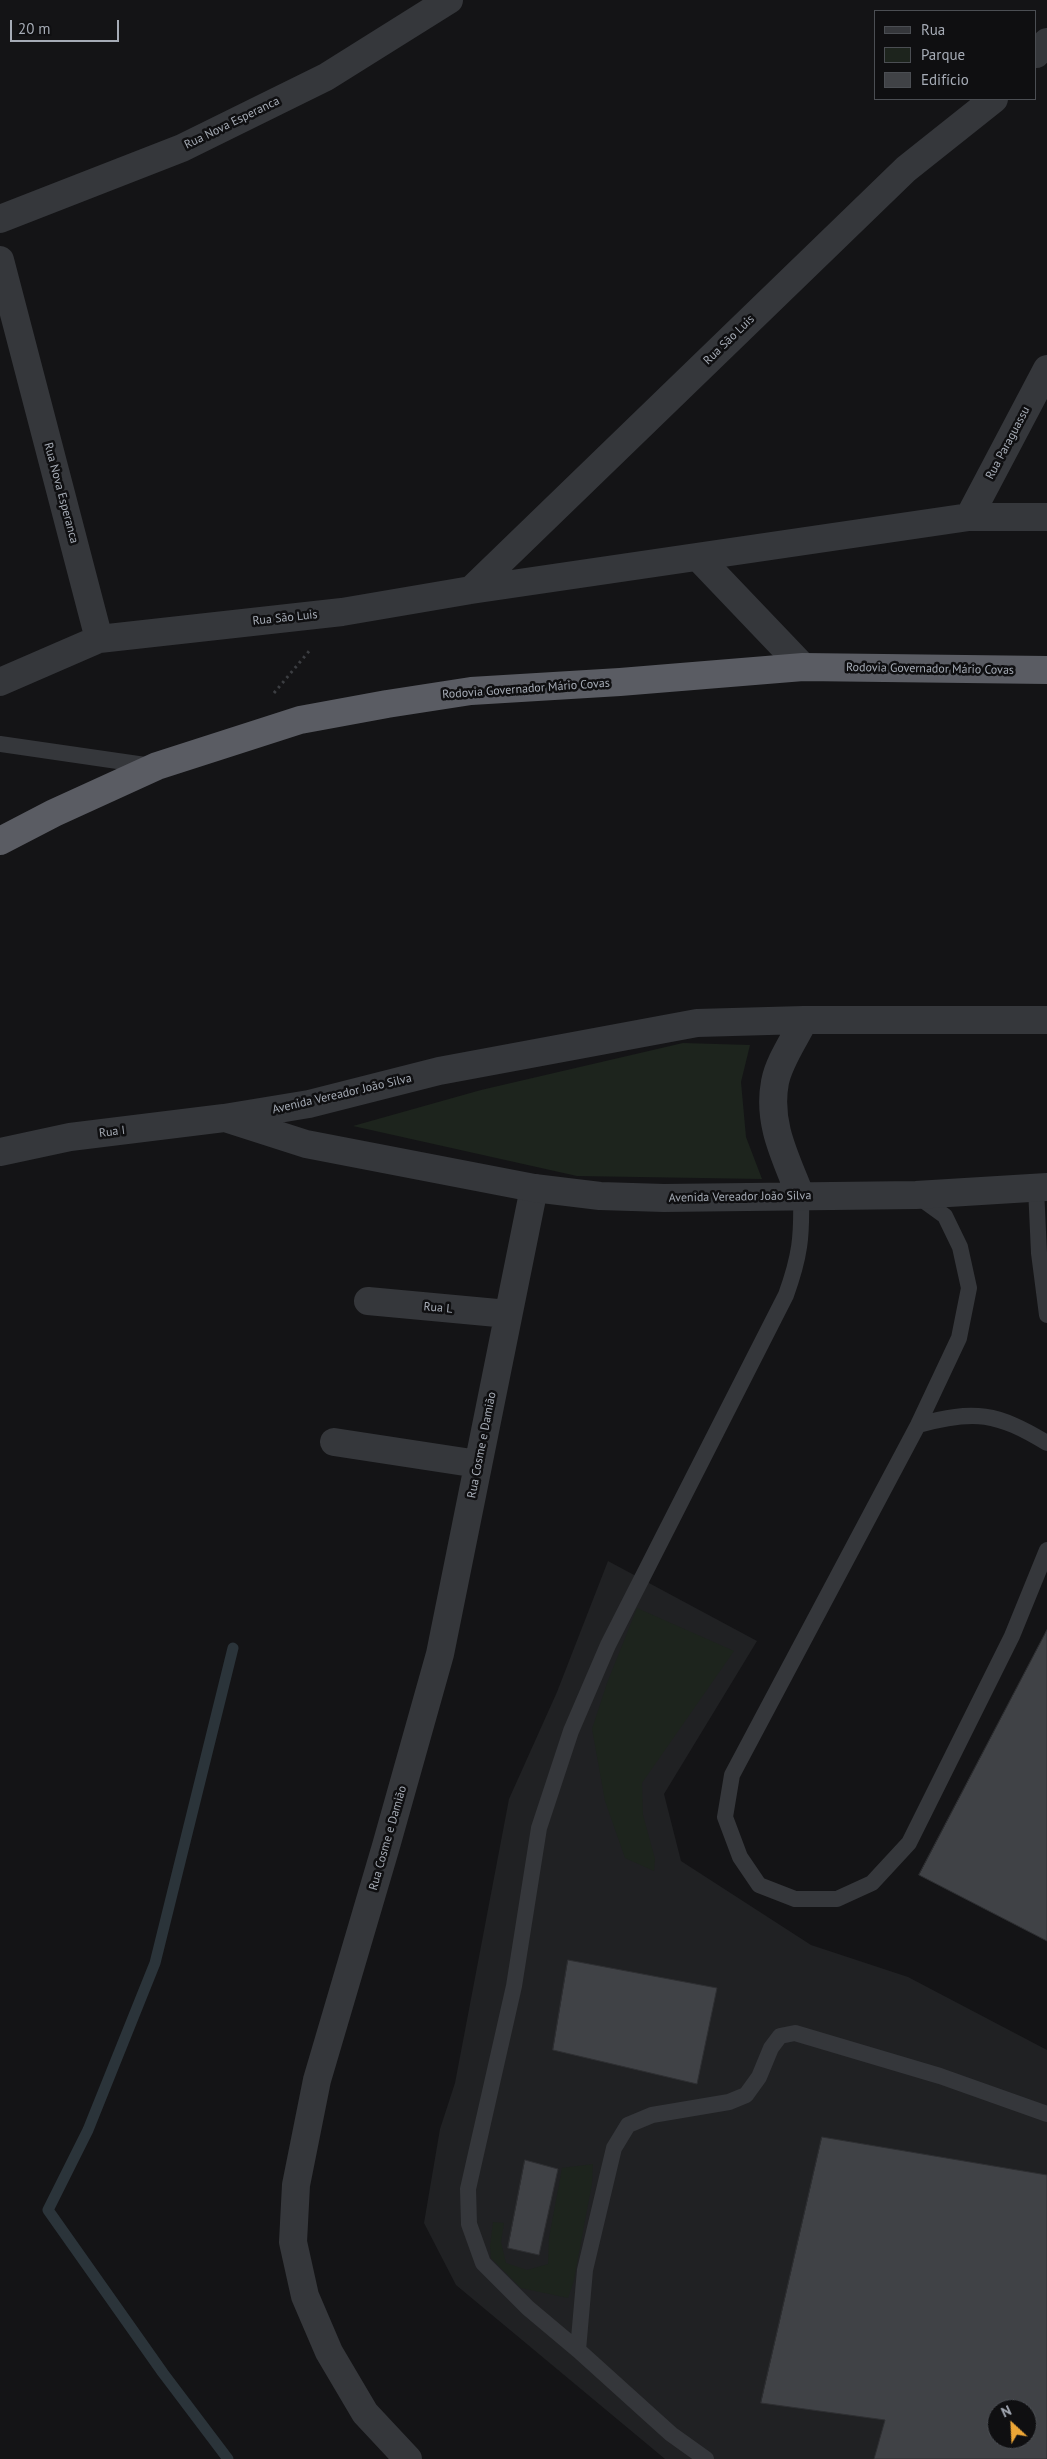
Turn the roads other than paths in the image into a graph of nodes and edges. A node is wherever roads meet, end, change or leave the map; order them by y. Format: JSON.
{"nodes":[{"id":1,"x":449,"y":0,"type":"edge"},
{"id":2,"x":1047,"y":42,"type":"edge"},
{"id":3,"x":1037,"y":53,"type":"edge"},
{"id":4,"x":993,"y":100,"type":"edge"},
{"id":5,"x":0,"y":219,"type":"edge"},
{"id":6,"x":0,"y":260,"type":"edge"},
{"id":7,"x":1047,"y":369,"type":"edge"},
{"id":8,"x":969,"y":517,"type":"junction"},
{"id":9,"x":1047,"y":517,"type":"edge"},
{"id":10,"x":698,"y":557,"type":"junction"},
{"id":11,"x":471,"y":590,"type":"junction"},
{"id":12,"x":99,"y":640,"type":"junction"},
{"id":13,"x":803,"y":667,"type":"junction"},
{"id":14,"x":1047,"y":670,"type":"edge"},
{"id":15,"x":0,"y":682,"type":"edge"},
{"id":16,"x":0,"y":744,"type":"edge"},
{"id":17,"x":157,"y":766,"type":"junction"},
{"id":18,"x":0,"y":841,"type":"edge"},
{"id":19,"x":804,"y":1020,"type":"junction"},
{"id":20,"x":1047,"y":1020,"type":"edge"},
{"id":21,"x":224,"y":1118,"type":"junction"},
{"id":22,"x":0,"y":1152,"type":"edge"},
{"id":23,"x":534,"y":1188,"type":"junction"},
{"id":24,"x":1042,"y":1188,"type":"edge"},
{"id":25,"x":916,"y":1195,"type":"junction"},
{"id":26,"x":801,"y":1196,"type":"junction"},
{"id":27,"x":368,"y":1301,"type":"dead end"},
{"id":28,"x":508,"y":1314,"type":"junction"},
{"id":29,"x":1047,"y":1315,"type":"edge"},
{"id":30,"x":918,"y":1425,"type":"junction"},
{"id":31,"x":334,"y":1442,"type":"dead end"},
{"id":32,"x":1047,"y":1444,"type":"edge"},
{"id":33,"x":478,"y":1464,"type":"junction"},
{"id":34,"x":1047,"y":1550,"type":"edge"},
{"id":35,"x":1047,"y":2114,"type":"edge"},
{"id":36,"x":578,"y":2350,"type":"junction"},
{"id":37,"x":408,"y":2459,"type":"edge"},
{"id":38,"x":706,"y":2459,"type":"edge"}],
"edges":[{"from":1,"to":5,"type":"street","name":"Rua Nova Esperanca"},
{"from":2,"to":3,"type":"street"},
{"from":4,"to":11,"type":"street","name":"Rua São Luis"},
{"from":6,"to":12,"type":"street","name":"Rua Nova Esperanca"},
{"from":7,"to":8,"type":"street","name":"Rua Paraguassu"},
{"from":8,"to":9,"type":"street","name":"Rua São Luis"},
{"from":8,"to":10,"type":"street","name":"Rua São Luis"},
{"from":10,"to":11,"type":"street","name":"Rua São Luis"},
{"from":10,"to":13,"type":"street"},
{"from":11,"to":12,"type":"street","name":"Rua São Luis"},
{"from":12,"to":15,"type":"street","name":"Rua São Luis"},
{"from":13,"to":14,"type":"highway","name":"Rodovia Governador Mário Covas"},
{"from":13,"to":17,"type":"highway","name":"Rodovia Governador Mário Covas"},
{"from":16,"to":17,"type":"lane"},
{"from":17,"to":18,"type":"highway","name":"Rodovia Governador Mário Covas"},
{"from":19,"to":20,"type":"street","name":"Avenida Vereador João Silva"},
{"from":19,"to":21,"type":"street","name":"Avenida Vereador João Silva"},
{"from":19,"to":26,"type":"street"},
{"from":21,"to":22,"type":"street","name":"Rua I"},
{"from":21,"to":23,"type":"street","name":"Avenida Vereador João Silva"},
{"from":23,"to":26,"type":"street","name":"Avenida Vereador João Silva"},
{"from":23,"to":28,"type":"street","name":"Rua Cosme e Damião"},
{"from":24,"to":25,"type":"street","name":"Avenida Vereador João Silva"},
{"from":24,"to":29,"type":"lane"},
{"from":25,"to":26,"type":"street","name":"Avenida Vereador João Silva"},
{"from":25,"to":30,"type":"lane"},
{"from":26,"to":36,"type":"lane"},
{"from":27,"to":28,"type":"street","name":"Rua L"},
{"from":28,"to":33,"type":"street","name":"Rua Cosme e Damião"},
{"from":30,"to":32,"type":"lane"},
{"from":30,"to":34,"type":"lane"},
{"from":31,"to":33,"type":"street"},
{"from":33,"to":37,"type":"street","name":"Rua Cosme e Damião"},
{"from":35,"to":36,"type":"lane"},
{"from":36,"to":38,"type":"lane"}]}
